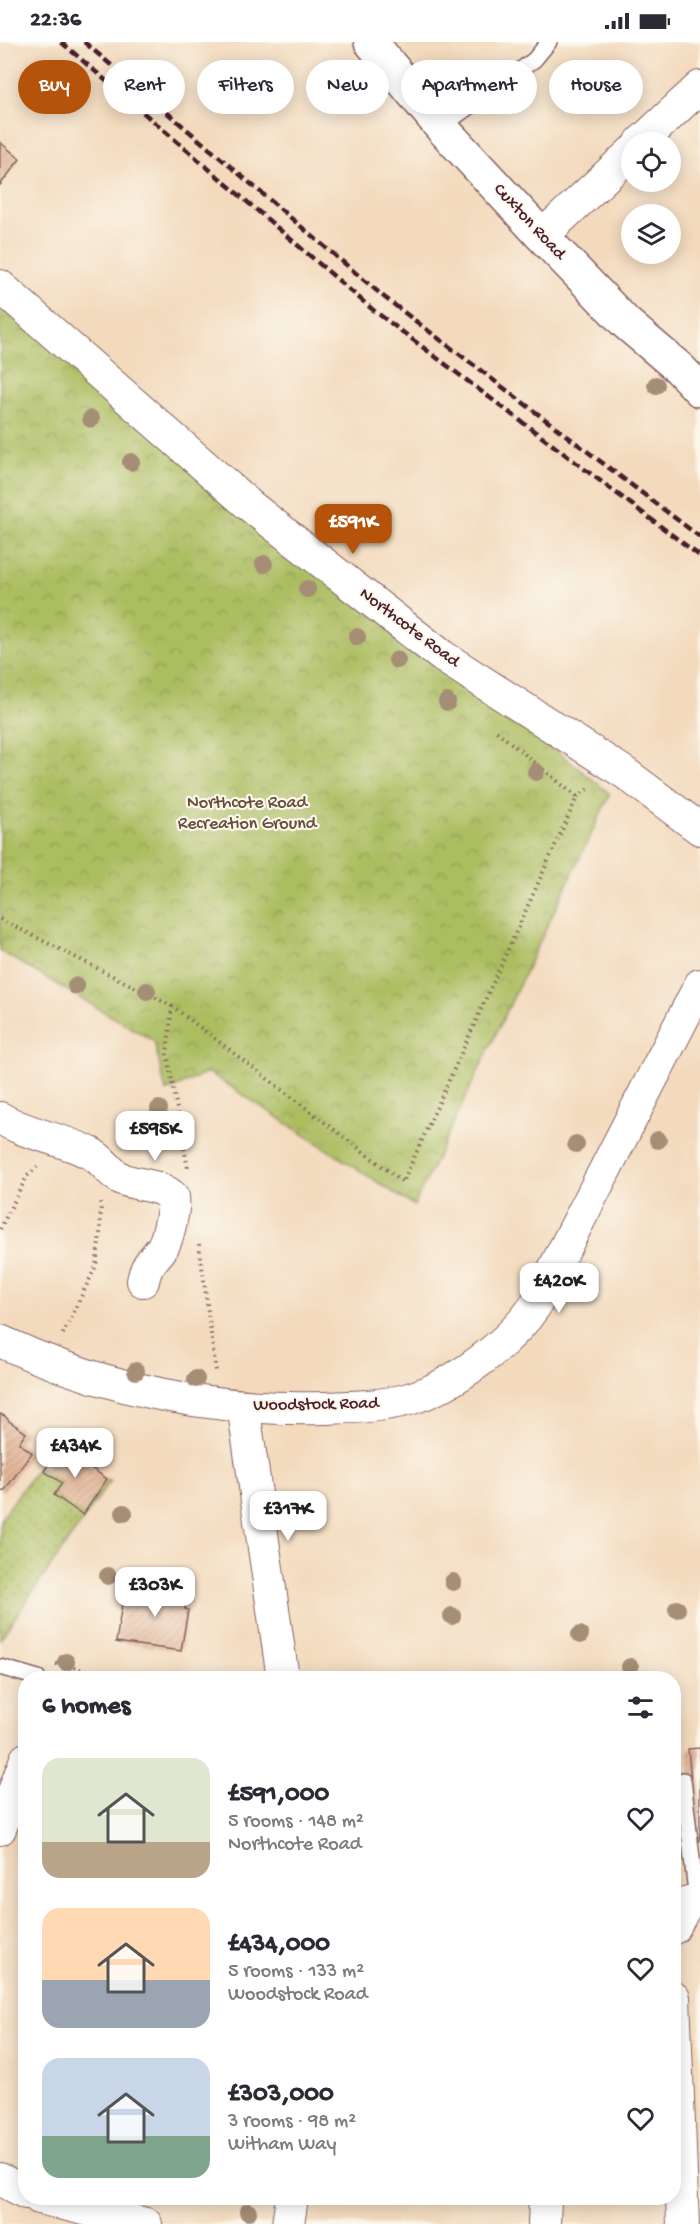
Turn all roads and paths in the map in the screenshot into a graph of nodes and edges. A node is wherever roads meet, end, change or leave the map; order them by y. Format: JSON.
{"nodes":[{"id":1,"x":371,"y":42,"type":"edge"},
{"id":2,"x":549,"y":42,"type":"edge"},
{"id":3,"x":700,"y":87,"type":"edge"},
{"id":4,"x":441,"y":127,"type":"junction"},
{"id":5,"x":652,"y":132,"type":"edge"},
{"id":6,"x":621,"y":162,"type":"edge"},
{"id":7,"x":542,"y":236,"type":"junction"},
{"id":8,"x":0,"y":286,"type":"edge"},
{"id":9,"x":700,"y":390,"type":"edge"},
{"id":10,"x":493,"y":729,"type":"dead end"},
{"id":11,"x":700,"y":829,"type":"edge"},
{"id":12,"x":0,"y":918,"type":"edge"},
{"id":13,"x":700,"y":985,"type":"edge"},
{"id":14,"x":0,"y":1118,"type":"edge"},
{"id":15,"x":40,"y":1164,"type":"dead end"},
{"id":16,"x":101,"y":1199,"type":"dead end"},
{"id":17,"x":0,"y":1229,"type":"edge"},
{"id":18,"x":143,"y":1281,"type":"dead end"},
{"id":19,"x":0,"y":1341,"type":"edge"},
{"id":20,"x":60,"y":1341,"type":"dead end"},
{"id":21,"x":245,"y":1407,"type":"junction"},
{"id":22,"x":47,"y":1662,"type":"dead end"},
{"id":23,"x":0,"y":1667,"type":"edge"},
{"id":24,"x":89,"y":1671,"type":"edge"},
{"id":25,"x":282,"y":1671,"type":"edge"},
{"id":26,"x":18,"y":1672,"type":"edge"},
{"id":27,"x":683,"y":1780,"type":"dead end"},
{"id":28,"x":18,"y":1781,"type":"edge"},
{"id":29,"x":0,"y":1829,"type":"edge"},
{"id":30,"x":698,"y":1901,"type":"edge"},
{"id":31,"x":681,"y":1915,"type":"edge"},
{"id":32,"x":0,"y":2179,"type":"edge"},
{"id":33,"x":18,"y":2189,"type":"edge"},
{"id":34,"x":18,"y":2195,"type":"edge"},
{"id":35,"x":0,"y":2196,"type":"edge"},
{"id":36,"x":681,"y":2203,"type":"edge"},
{"id":37,"x":68,"y":2205,"type":"edge"},
{"id":38,"x":291,"y":2205,"type":"edge"},
{"id":39,"x":545,"y":2205,"type":"edge"},
{"id":40,"x":146,"y":2224,"type":"edge"},
{"id":41,"x":288,"y":2224,"type":"edge"},
{"id":42,"x":544,"y":2224,"type":"edge"},
{"id":43,"x":683,"y":2224,"type":"edge"}],
"edges":[{"from":1,"to":4,"type":"main road","name":"Cuxton Road"},
{"from":2,"to":4,"type":"lane"},
{"from":3,"to":5,"type":"street"},
{"from":4,"to":7,"type":"main road","name":"Cuxton Road"},
{"from":6,"to":7,"type":"street"},
{"from":7,"to":9,"type":"main road","name":"Cuxton Road"},
{"from":8,"to":11,"type":"street","name":"Northcote Road"},
{"from":10,"to":12,"type":"path"},
{"from":13,"to":21,"type":"street","name":"Woodstock Road"},
{"from":14,"to":18,"type":"street"},
{"from":15,"to":17,"type":"path"},
{"from":16,"to":20,"type":"path"},
{"from":19,"to":21,"type":"street","name":"Woodstock Road"},
{"from":21,"to":25,"type":"street"},
{"from":22,"to":24,"type":"path"},
{"from":23,"to":26,"type":"lane"},
{"from":27,"to":30,"type":"lane"},
{"from":28,"to":29,"type":"street"},
{"from":30,"to":31,"type":"street"},
{"from":32,"to":33,"type":"street"},
{"from":34,"to":35,"type":"lane"},
{"from":36,"to":43,"type":"street"},
{"from":37,"to":40,"type":"street"},
{"from":38,"to":41,"type":"street"},
{"from":39,"to":42,"type":"street"}]}
